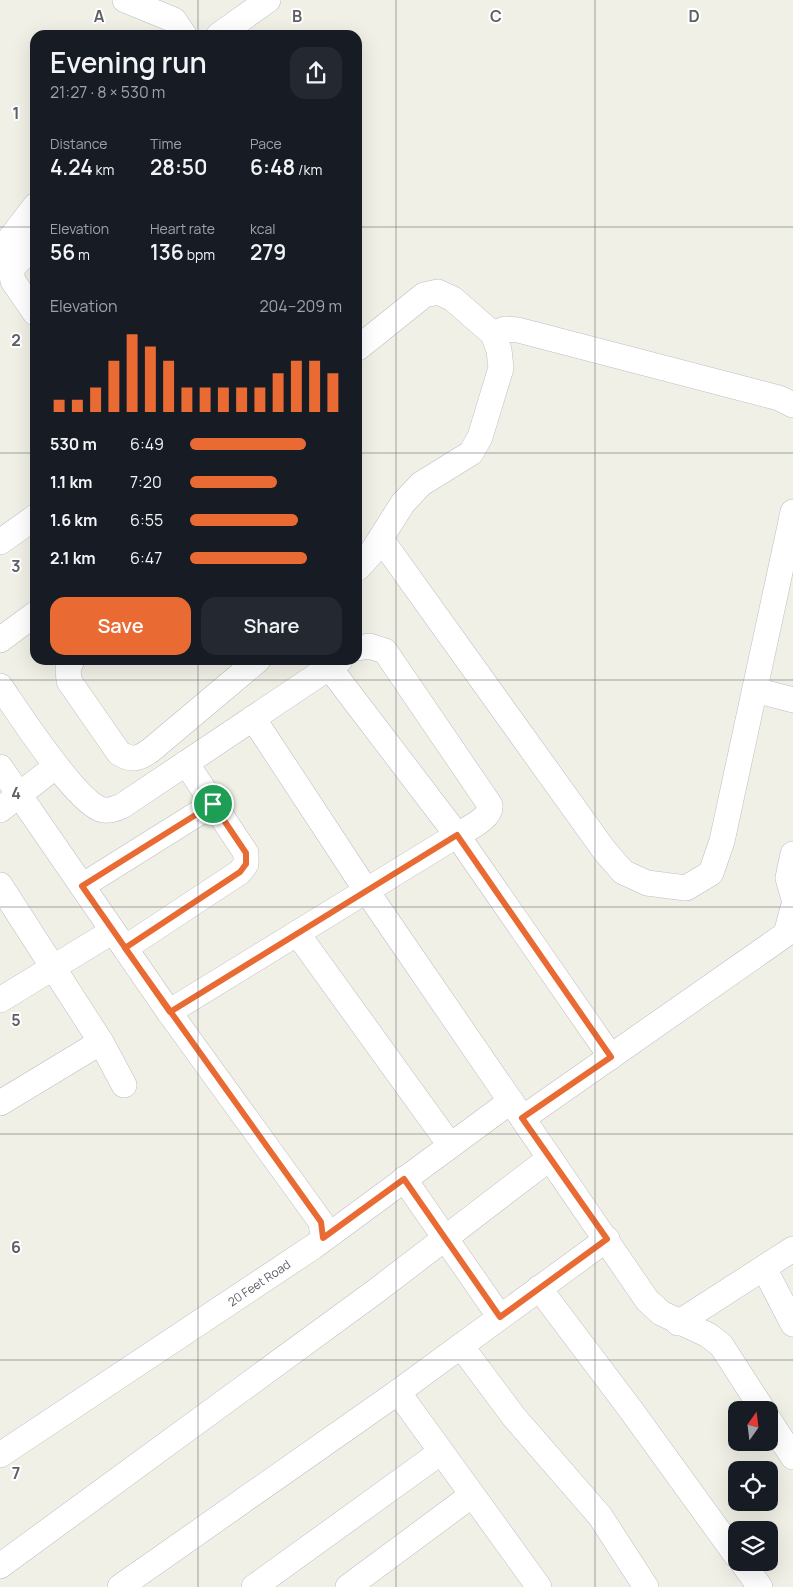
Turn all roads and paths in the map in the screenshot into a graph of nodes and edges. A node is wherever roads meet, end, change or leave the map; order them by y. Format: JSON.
{"nodes":[{"id":1,"x":124,"y":0,"type":"edge"},
{"id":2,"x":268,"y":0,"type":"edge"},
{"id":3,"x":181,"y":30,"type":"edge"},
{"id":4,"x":226,"y":30,"type":"edge"},
{"id":5,"x":30,"y":213,"type":"edge"},
{"id":6,"x":30,"y":250,"type":"edge"},
{"id":7,"x":0,"y":252,"type":"edge"},
{"id":8,"x":30,"y":306,"type":"edge"},
{"id":9,"x":492,"y":334,"type":"junction"},
{"id":10,"x":362,"y":345,"type":"edge"},
{"id":11,"x":793,"y":405,"type":"edge"},
{"id":12,"x":793,"y":515,"type":"edge"},
{"id":13,"x":30,"y":519,"type":"edge"},
{"id":14,"x":3,"y":531,"type":"edge"},
{"id":15,"x":381,"y":539,"type":"junction"},
{"id":16,"x":362,"y":564,"type":"edge"},
{"id":17,"x":30,"y":618,"type":"edge"},
{"id":18,"x":0,"y":640,"type":"edge"},
{"id":19,"x":362,"y":647,"type":"edge"},
{"id":20,"x":70,"y":665,"type":"edge"},
{"id":21,"x":252,"y":665,"type":"edge"},
{"id":22,"x":332,"y":665,"type":"edge"},
{"id":23,"x":335,"y":665,"type":"edge"},
{"id":24,"x":0,"y":686,"type":"edge"},
{"id":25,"x":755,"y":690,"type":"junction"},
{"id":26,"x":793,"y":700,"type":"edge"},
{"id":27,"x":252,"y":718,"type":"junction"},
{"id":28,"x":186,"y":763,"type":"junction"},
{"id":29,"x":56,"y":766,"type":"junction"},
{"id":30,"x":0,"y":767,"type":"edge"},
{"id":31,"x":10,"y":802,"type":"edge"},
{"id":32,"x":213,"y":804,"type":"junction"},
{"id":33,"x":457,"y":835,"type":"junction"},
{"id":34,"x":793,"y":854,"type":"edge"},
{"id":35,"x":0,"y":885,"type":"edge"},
{"id":36,"x":82,"y":886,"type":"junction"},
{"id":37,"x":366,"y":890,"type":"junction"},
{"id":38,"x":793,"y":896,"type":"edge"},
{"id":39,"x":792,"y":921,"type":"edge"},
{"id":40,"x":297,"y":933,"type":"junction"},
{"id":41,"x":119,"y":940,"type":"junction"},
{"id":42,"x":53,"y":968,"type":"junction"},
{"id":43,"x":0,"y":1000,"type":"edge"},
{"id":44,"x":170,"y":1012,"type":"junction"},
{"id":45,"x":101,"y":1042,"type":"junction"},
{"id":46,"x":611,"y":1057,"type":"junction"},
{"id":47,"x":124,"y":1085,"type":"dead end"},
{"id":48,"x":0,"y":1103,"type":"edge"},
{"id":49,"x":517,"y":1110,"type":"junction"},
{"id":50,"x":450,"y":1145,"type":"junction"},
{"id":51,"x":550,"y":1158,"type":"junction"},
{"id":52,"x":404,"y":1179,"type":"junction"},
{"id":53,"x":323,"y":1238,"type":"junction"},
{"id":54,"x":446,"y":1238,"type":"junction"},
{"id":55,"x":607,"y":1239,"type":"junction"},
{"id":56,"x":793,"y":1249,"type":"edge"},
{"id":57,"x":764,"y":1268,"type":"junction"},
{"id":58,"x":539,"y":1288,"type":"junction"},
{"id":59,"x":500,"y":1317,"type":"junction"},
{"id":60,"x":678,"y":1323,"type":"junction"},
{"id":61,"x":793,"y":1324,"type":"edge"},
{"id":62,"x":461,"y":1346,"type":"junction"},
{"id":63,"x":398,"y":1392,"type":"junction"},
{"id":64,"x":757,"y":1401,"type":"edge"},
{"id":65,"x":778,"y":1434,"type":"edge"},
{"id":66,"x":441,"y":1452,"type":"junction"},
{"id":67,"x":0,"y":1454,"type":"edge"},
{"id":68,"x":793,"y":1457,"type":"edge"},
{"id":69,"x":472,"y":1495,"type":"junction"},
{"id":70,"x":728,"y":1544,"type":"edge"},
{"id":71,"x":0,"y":1566,"type":"edge"},
{"id":72,"x":748,"y":1571,"type":"edge"},
{"id":73,"x":531,"y":1584,"type":"edge"},
{"id":74,"x":120,"y":1587,"type":"edge"},
{"id":75,"x":254,"y":1587,"type":"edge"},
{"id":76,"x":348,"y":1587,"type":"edge"},
{"id":77,"x":646,"y":1587,"type":"edge"},
{"id":78,"x":760,"y":1587,"type":"edge"}],
"edges":[{"from":1,"to":3,"type":"street"},
{"from":2,"to":4,"type":"street"},
{"from":5,"to":7,"type":"street"},
{"from":6,"to":8,"type":"street"},
{"from":9,"to":10,"type":"street"},
{"from":9,"to":11,"type":"street"},
{"from":9,"to":15,"type":"street"},
{"from":12,"to":25,"type":"street"},
{"from":13,"to":14,"type":"street"},
{"from":15,"to":16,"type":"street"},
{"from":15,"to":25,"type":"street"},
{"from":17,"to":18,"type":"street"},
{"from":19,"to":33,"type":"street"},
{"from":20,"to":21,"type":"street"},
{"from":22,"to":27,"type":"street"},
{"from":23,"to":33,"type":"street"},
{"from":24,"to":29,"type":"street"},
{"from":25,"to":26,"type":"street"},
{"from":27,"to":28,"type":"street"},
{"from":27,"to":37,"type":"street"},
{"from":28,"to":29,"type":"street"},
{"from":28,"to":32,"type":"street"},
{"from":29,"to":31,"type":"street"},
{"from":30,"to":31,"type":"street"},
{"from":31,"to":36,"type":"street"},
{"from":32,"to":36,"type":"street"},
{"from":32,"to":41,"type":"street"},
{"from":33,"to":37,"type":"street"},
{"from":33,"to":46,"type":"street"},
{"from":34,"to":38,"type":"street"},
{"from":35,"to":42,"type":"street"},
{"from":36,"to":41,"type":"street"},
{"from":37,"to":40,"type":"street"},
{"from":37,"to":49,"type":"street"},
{"from":39,"to":46,"type":"street","name":"20 Feet Road"},
{"from":40,"to":44,"type":"street"},
{"from":40,"to":50,"type":"street"},
{"from":41,"to":42,"type":"street"},
{"from":41,"to":44,"type":"street"},
{"from":42,"to":43,"type":"street"},
{"from":42,"to":45,"type":"street"},
{"from":44,"to":53,"type":"street"},
{"from":45,"to":47,"type":"street"},
{"from":45,"to":48,"type":"street"},
{"from":46,"to":49,"type":"street","name":"20 Feet Road"},
{"from":49,"to":50,"type":"street","name":"20 Feet Road"},
{"from":49,"to":51,"type":"street"},
{"from":50,"to":52,"type":"street","name":"20 Feet Road"},
{"from":51,"to":54,"type":"street"},
{"from":51,"to":55,"type":"street"},
{"from":52,"to":53,"type":"street","name":"20 Feet Road"},
{"from":52,"to":54,"type":"street"},
{"from":53,"to":67,"type":"street","name":"20 Feet Road"},
{"from":54,"to":59,"type":"street"},
{"from":54,"to":71,"type":"street"},
{"from":55,"to":58,"type":"street"},
{"from":55,"to":60,"type":"street"},
{"from":56,"to":57,"type":"street"},
{"from":57,"to":60,"type":"street"},
{"from":57,"to":61,"type":"street"},
{"from":58,"to":59,"type":"street"},
{"from":58,"to":70,"type":"street"},
{"from":59,"to":62,"type":"street"},
{"from":60,"to":64,"type":"street"},
{"from":62,"to":63,"type":"street"},
{"from":62,"to":77,"type":"street"},
{"from":63,"to":66,"type":"street"},
{"from":63,"to":74,"type":"street"},
{"from":65,"to":68,"type":"street"},
{"from":66,"to":69,"type":"street"},
{"from":66,"to":75,"type":"street"},
{"from":69,"to":73,"type":"street"},
{"from":69,"to":76,"type":"street"},
{"from":72,"to":78,"type":"street"}]}
